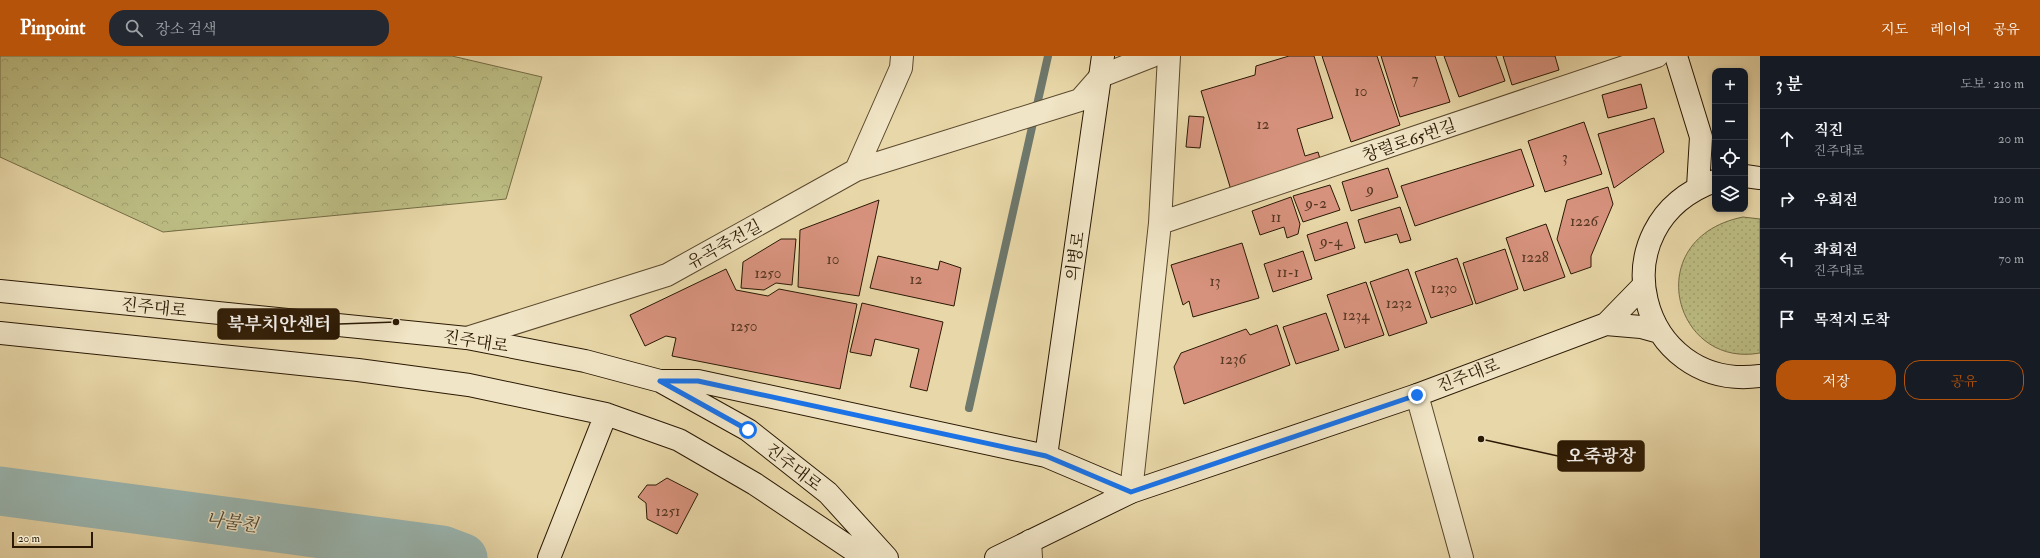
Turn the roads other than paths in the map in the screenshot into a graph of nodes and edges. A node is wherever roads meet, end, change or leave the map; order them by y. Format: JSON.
{"nodes":[{"id":1,"x":902,"y":56,"type":"edge"},
{"id":2,"x":1152,"y":56,"type":"edge"},
{"id":3,"x":1169,"y":56,"type":"edge"},
{"id":4,"x":1657,"y":56,"type":"edge"},
{"id":5,"x":1676,"y":56,"type":"edge"},
{"id":6,"x":1102,"y":66,"type":"edge"},
{"id":7,"x":1708,"y":142,"type":"edge"},
{"id":8,"x":856,"y":170,"type":"junction"},
{"id":9,"x":1706,"y":184,"type":"edge"},
{"id":10,"x":1160,"y":223,"type":"junction"},
{"id":11,"x":1643,"y":286,"type":"junction"},
{"id":12,"x":0,"y":291,"type":"edge"},
{"id":13,"x":1606,"y":324,"type":"junction"},
{"id":14,"x":1660,"y":332,"type":"junction"},
{"id":15,"x":0,"y":333,"type":"edge"},
{"id":16,"x":466,"y":338,"type":"junction"},
{"id":17,"x":1760,"y":377,"type":"edge"},
{"id":18,"x":660,"y":381,"type":"junction"},
{"id":19,"x":1417,"y":395,"type":"junction"},
{"id":20,"x":606,"y":414,"type":"junction"},
{"id":21,"x":1046,"y":456,"type":"junction"},
{"id":22,"x":1131,"y":492,"type":"junction"},
{"id":23,"x":1031,"y":549,"type":"edge"},
{"id":24,"x":549,"y":558,"type":"edge"},
{"id":25,"x":865,"y":558,"type":"edge"},
{"id":26,"x":887,"y":558,"type":"edge"},
{"id":27,"x":996,"y":558,"type":"edge"},
{"id":28,"x":1462,"y":558,"type":"edge"}],
"edges":[{"from":1,"to":8,"type":"street"},
{"from":2,"to":6,"type":"street"},
{"from":3,"to":10,"type":"street"},
{"from":4,"to":10,"type":"street","name":"창렬로65번길"},
{"from":5,"to":7,"type":"street"},
{"from":6,"to":8,"type":"street","name":"유곡죽전길"},
{"from":6,"to":21,"type":"street","name":"의병로"},
{"from":7,"to":9,"type":"street"},
{"from":8,"to":16,"type":"street","name":"유곡죽전길"},
{"from":9,"to":11,"type":"street"},
{"from":10,"to":22,"type":"street"},
{"from":11,"to":13,"type":"street"},
{"from":11,"to":14,"type":"street"},
{"from":12,"to":16,"type":"street","name":"진주대로"},
{"from":13,"to":14,"type":"street"},
{"from":13,"to":19,"type":"street","name":"진주대로"},
{"from":14,"to":17,"type":"street"},
{"from":15,"to":20,"type":"street","name":"진주대로"},
{"from":16,"to":18,"type":"street","name":"진주대로"},
{"from":18,"to":21,"type":"street"},
{"from":18,"to":26,"type":"street","name":"진주대로"},
{"from":19,"to":22,"type":"street","name":"진주대로"},
{"from":19,"to":28,"type":"street"},
{"from":20,"to":24,"type":"street"},
{"from":20,"to":25,"type":"street","name":"진주대로"},
{"from":21,"to":22,"type":"street"},
{"from":22,"to":23,"type":"street","name":"진주대로"},
{"from":23,"to":27,"type":"street","name":"진주대로"}]}
